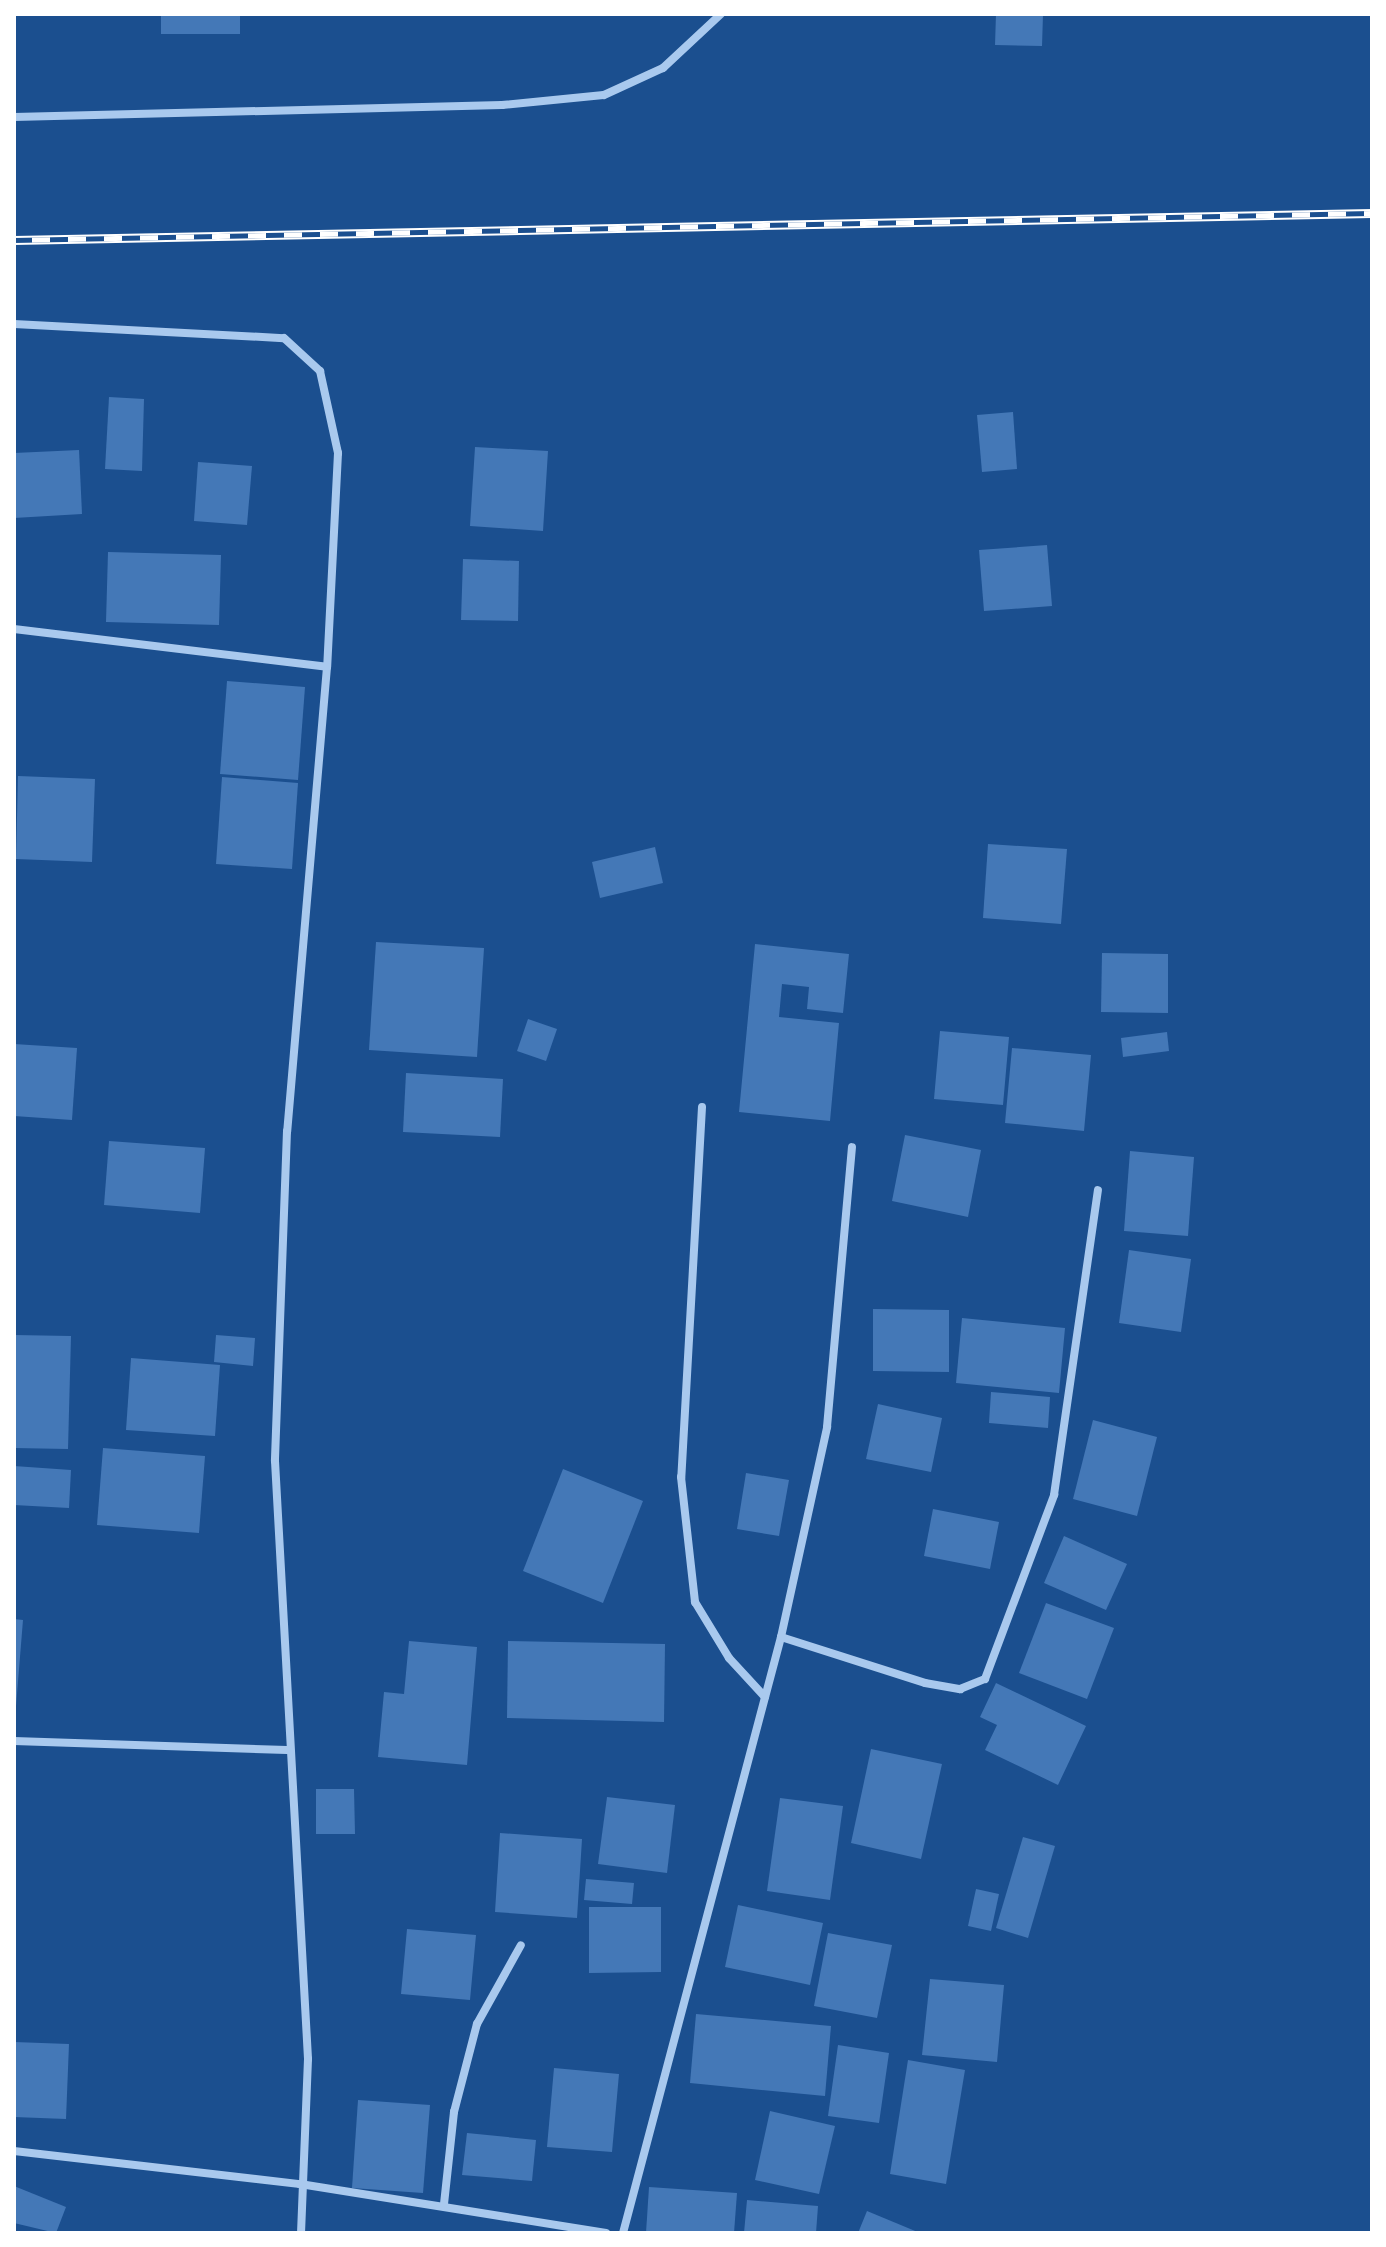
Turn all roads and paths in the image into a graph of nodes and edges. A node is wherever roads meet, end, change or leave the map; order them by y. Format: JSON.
{"nodes":[{"id":1,"x":721,"y":14,"type":"edge"},
{"id":2,"x":14,"y":117,"type":"edge"},
{"id":3,"x":14,"y":324,"type":"edge"},
{"id":4,"x":14,"y":629,"type":"edge"},
{"id":5,"x":327,"y":667,"type":"junction"},
{"id":6,"x":702,"y":1107,"type":"dead end"},
{"id":7,"x":852,"y":1147,"type":"dead end"},
{"id":8,"x":1098,"y":1190,"type":"dead end"},
{"id":9,"x":781,"y":1637,"type":"junction"},
{"id":10,"x":765,"y":1697,"type":"junction"},
{"id":11,"x":14,"y":1741,"type":"edge"},
{"id":12,"x":287,"y":1750,"type":"junction"},
{"id":13,"x":521,"y":1945,"type":"dead end"},
{"id":14,"x":14,"y":2151,"type":"edge"},
{"id":15,"x":300,"y":2184,"type":"junction"},
{"id":16,"x":444,"y":2204,"type":"junction"},
{"id":17,"x":301,"y":2233,"type":"edge"},
{"id":18,"x":606,"y":2233,"type":"edge"},
{"id":19,"x":623,"y":2233,"type":"edge"}],
"edges":[{"from":1,"to":2,"type":"street"},
{"from":3,"to":5,"type":"street"},
{"from":4,"to":5,"type":"street"},
{"from":5,"to":12,"type":"street"},
{"from":6,"to":10,"type":"street"},
{"from":7,"to":9,"type":"street"},
{"from":8,"to":9,"type":"street"},
{"from":9,"to":10,"type":"street"},
{"from":10,"to":19,"type":"street"},
{"from":11,"to":12,"type":"street"},
{"from":12,"to":15,"type":"street"},
{"from":13,"to":16,"type":"street"},
{"from":14,"to":15,"type":"street"},
{"from":15,"to":16,"type":"street"},
{"from":15,"to":17,"type":"street"},
{"from":16,"to":18,"type":"street"}]}
